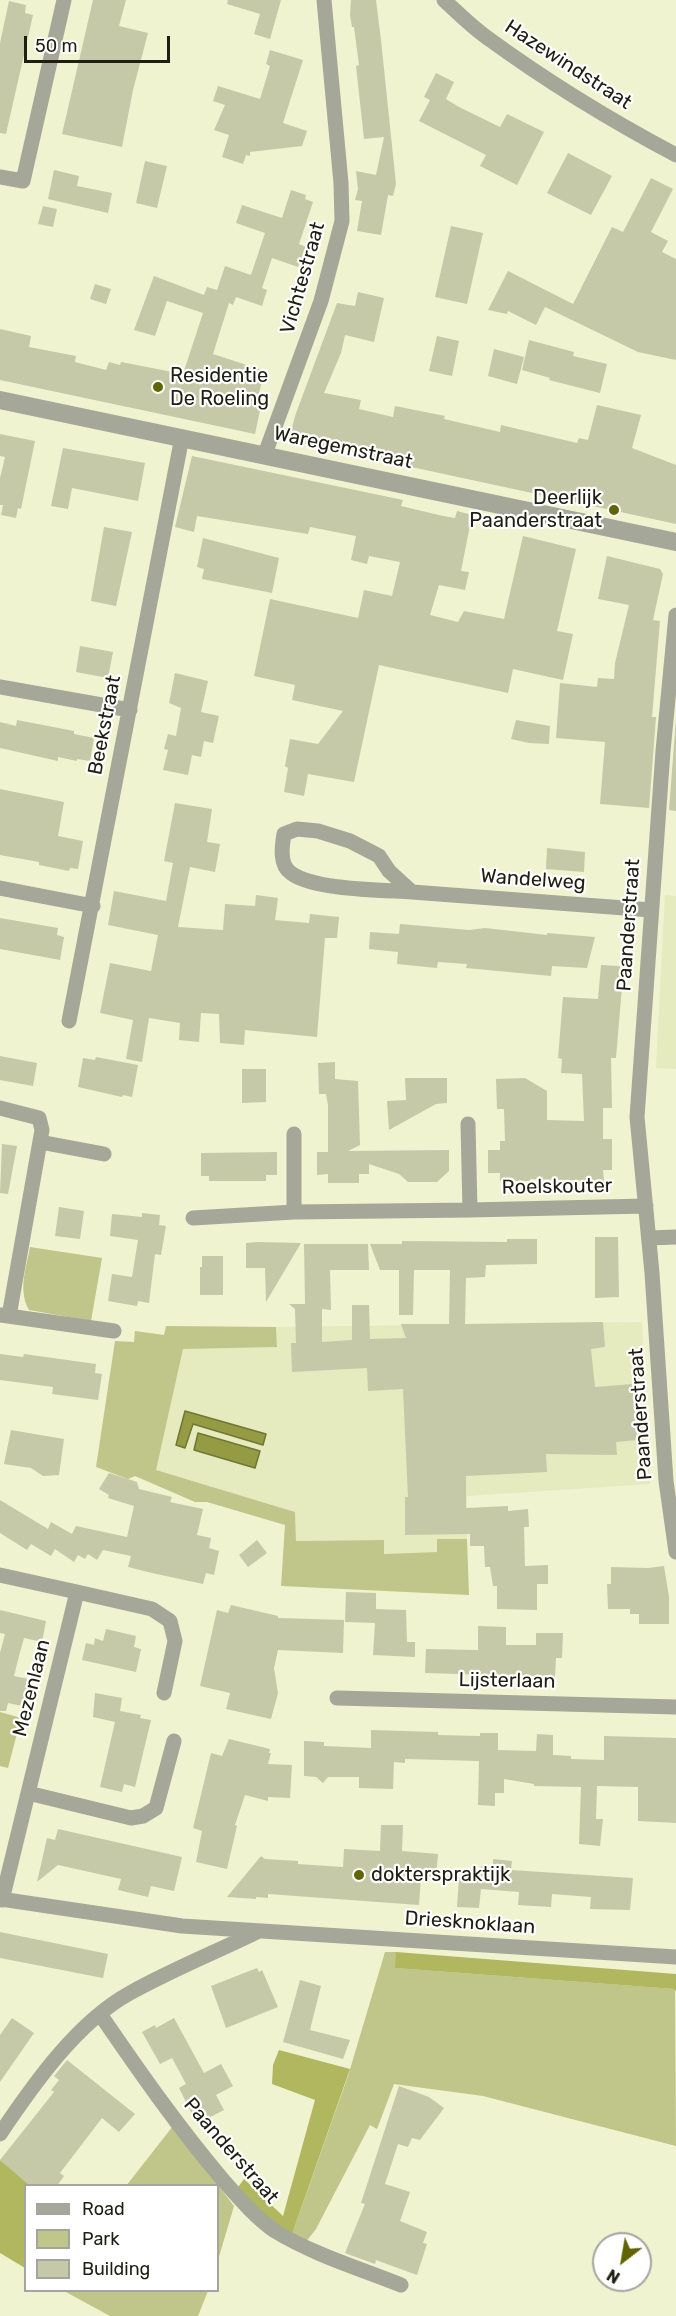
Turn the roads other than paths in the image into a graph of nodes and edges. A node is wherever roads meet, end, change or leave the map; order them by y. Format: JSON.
{"nodes":[{"id":1,"x":64,"y":0,"type":"edge"},
{"id":2,"x":324,"y":0,"type":"edge"},
{"id":3,"x":444,"y":0,"type":"edge"},
{"id":4,"x":676,"y":155,"type":"edge"},
{"id":5,"x":0,"y":177,"type":"edge"},
{"id":6,"x":0,"y":400,"type":"edge"},
{"id":7,"x":182,"y":437,"type":"junction"},
{"id":8,"x":265,"y":454,"type":"junction"},
{"id":9,"x":676,"y":542,"type":"edge"},
{"id":10,"x":676,"y":615,"type":"edge"},
{"id":11,"x":0,"y":687,"type":"edge"},
{"id":12,"x":130,"y":710,"type":"junction"},
{"id":13,"x":0,"y":888,"type":"edge"},
{"id":14,"x":412,"y":892,"type":"junction"},
{"id":15,"x":93,"y":906,"type":"junction"},
{"id":16,"x":651,"y":910,"type":"junction"},
{"id":17,"x":69,"y":1021,"type":"dead end"},
{"id":18,"x":0,"y":1108,"type":"edge"},
{"id":19,"x":468,"y":1124,"type":"dead end"},
{"id":20,"x":294,"y":1134,"type":"dead end"},
{"id":21,"x":40,"y":1142,"type":"junction"},
{"id":22,"x":104,"y":1154,"type":"dead end"},
{"id":23,"x":646,"y":1206,"type":"junction"},
{"id":24,"x":470,"y":1210,"type":"junction"},
{"id":25,"x":294,"y":1212,"type":"junction"},
{"id":26,"x":193,"y":1218,"type":"dead end"},
{"id":27,"x":676,"y":1237,"type":"edge"},
{"id":28,"x":649,"y":1238,"type":"junction"},
{"id":29,"x":5,"y":1316,"type":"edge"},
{"id":30,"x":114,"y":1331,"type":"dead end"},
{"id":31,"x":676,"y":1552,"type":"edge"},
{"id":32,"x":0,"y":1575,"type":"edge"},
{"id":33,"x":77,"y":1592,"type":"junction"},
{"id":34,"x":164,"y":1693,"type":"dead end"},
{"id":35,"x":337,"y":1698,"type":"dead end"},
{"id":36,"x":676,"y":1707,"type":"edge"},
{"id":37,"x":174,"y":1741,"type":"dead end"},
{"id":38,"x":28,"y":1793,"type":"junction"},
{"id":39,"x":1,"y":1900,"type":"edge"},
{"id":40,"x":261,"y":1931,"type":"junction"},
{"id":41,"x":676,"y":1957,"type":"edge"},
{"id":42,"x":100,"y":2014,"type":"junction"},
{"id":43,"x":0,"y":2134,"type":"edge"},
{"id":44,"x":401,"y":2285,"type":"dead end"}],
"edges":[{"from":1,"to":5,"type":"street"},
{"from":2,"to":8,"type":"street","name":"Vichtestraat"},
{"from":3,"to":4,"type":"street","name":"Hazewindstraat"},
{"from":6,"to":7,"type":"street","name":"Waregemstraat"},
{"from":7,"to":8,"type":"street","name":"Waregemstraat"},
{"from":7,"to":12,"type":"street","name":"Beekstraat"},
{"from":8,"to":9,"type":"street","name":"Waregemstraat"},
{"from":10,"to":16,"type":"street","name":"Paanderstraat"},
{"from":11,"to":12,"type":"street"},
{"from":12,"to":15,"type":"street","name":"Beekstraat"},
{"from":13,"to":15,"type":"street"},
{"from":14,"to":14,"type":"street","name":"Wandelweg"},
{"from":14,"to":16,"type":"street","name":"Wandelweg"},
{"from":15,"to":17,"type":"street","name":"Beekstraat"},
{"from":16,"to":23,"type":"street","name":"Paanderstraat"},
{"from":18,"to":21,"type":"street"},
{"from":19,"to":24,"type":"street"},
{"from":20,"to":25,"type":"street"},
{"from":21,"to":22,"type":"street"},
{"from":21,"to":29,"type":"street"},
{"from":23,"to":24,"type":"street","name":"Roelskouter"},
{"from":23,"to":28,"type":"street","name":"Paanderstraat"},
{"from":24,"to":25,"type":"street","name":"Roelskouter"},
{"from":25,"to":26,"type":"street","name":"Roelskouter"},
{"from":27,"to":28,"type":"street"},
{"from":28,"to":31,"type":"street","name":"Paanderstraat"},
{"from":29,"to":30,"type":"street"},
{"from":32,"to":33,"type":"street"},
{"from":33,"to":34,"type":"street"},
{"from":33,"to":38,"type":"street","name":"Mezenlaan"},
{"from":35,"to":36,"type":"street","name":"Lijsterlaan"},
{"from":37,"to":38,"type":"street"},
{"from":38,"to":39,"type":"street","name":"Mezenlaan"},
{"from":39,"to":40,"type":"street","name":"Driesknoklaan"},
{"from":40,"to":41,"type":"street","name":"Driesknoklaan"},
{"from":40,"to":42,"type":"street","name":"Driesknoklaan"},
{"from":42,"to":43,"type":"street","name":"Driesknoklaan"},
{"from":42,"to":44,"type":"street","name":"Paanderstraat"}]}
